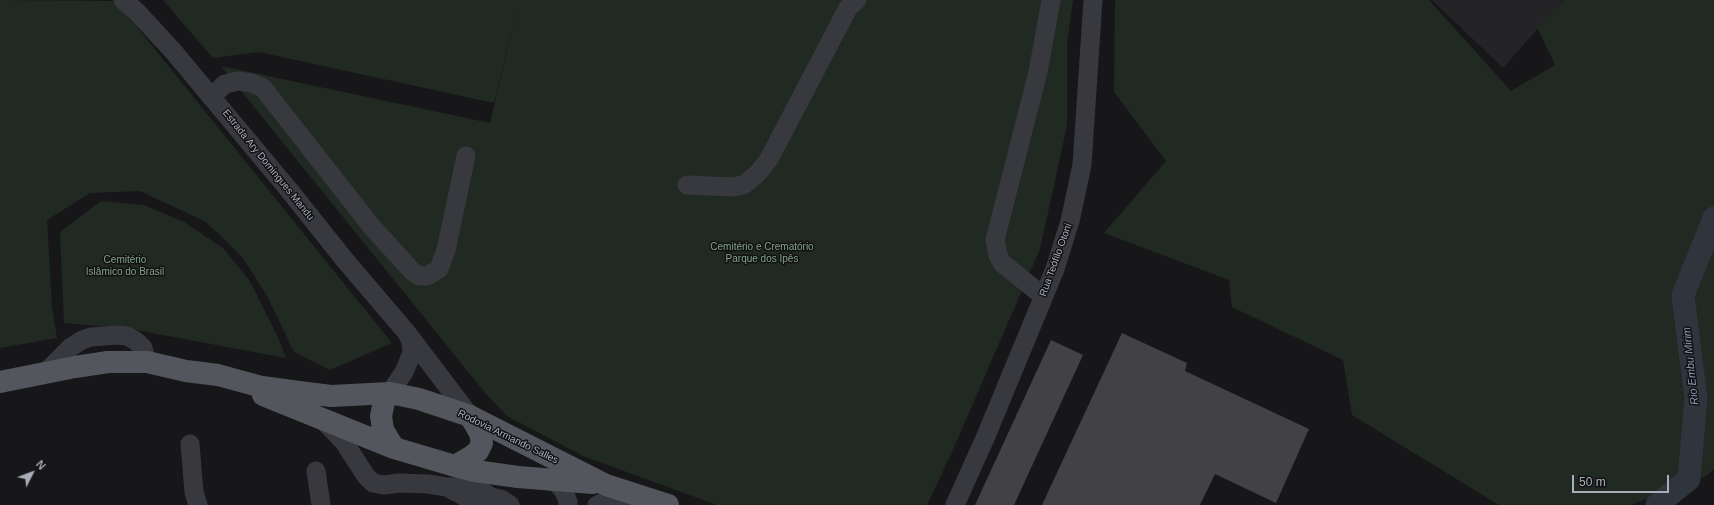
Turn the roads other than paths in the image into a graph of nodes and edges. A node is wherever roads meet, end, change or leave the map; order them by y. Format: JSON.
{"nodes":[{"id":1,"x":124,"y":0,"type":"edge"},
{"id":2,"x":856,"y":0,"type":"edge"},
{"id":3,"x":1051,"y":0,"type":"edge"},
{"id":4,"x":1093,"y":0,"type":"edge"},
{"id":5,"x":211,"y":96,"type":"junction"},
{"id":6,"x":466,"y":156,"type":"dead end"},
{"id":7,"x":687,"y":185,"type":"dead end"},
{"id":8,"x":1043,"y":296,"type":"junction"},
{"id":9,"x":407,"y":333,"type":"junction"},
{"id":10,"x":218,"y":375,"type":"junction"},
{"id":11,"x":0,"y":382,"type":"edge"},
{"id":12,"x":390,"y":393,"type":"junction"},
{"id":13,"x":470,"y":416,"type":"junction"},
{"id":14,"x":322,"y":419,"type":"junction"},
{"id":15,"x":373,"y":439,"type":"junction"},
{"id":16,"x":190,"y":444,"type":"dead end"},
{"id":17,"x":394,"y":448,"type":"junction"},
{"id":18,"x":357,"y":461,"type":"junction"},
{"id":19,"x":455,"y":466,"type":"junction"},
{"id":20,"x":316,"y":471,"type":"dead end"},
{"id":21,"x":554,"y":480,"type":"junction"},
{"id":22,"x":606,"y":485,"type":"junction"},
{"id":23,"x":447,"y":487,"type":"junction"},
{"id":24,"x":647,"y":498,"type":"junction"},
{"id":25,"x":496,"y":503,"type":"edge"},
{"id":26,"x":198,"y":505,"type":"edge"},
{"id":27,"x":321,"y":505,"type":"edge"},
{"id":28,"x":474,"y":505,"type":"edge"},
{"id":29,"x":568,"y":505,"type":"edge"},
{"id":30,"x":597,"y":505,"type":"edge"},
{"id":31,"x":668,"y":505,"type":"edge"},
{"id":32,"x":955,"y":505,"type":"edge"}],
"edges":[{"from":1,"to":5,"type":"street","name":"Estrada Ary Domingues Mandu"},
{"from":2,"to":7,"type":"street"},
{"from":3,"to":8,"type":"street"},
{"from":4,"to":8,"type":"street","name":"Rua Teófilo Otoni"},
{"from":5,"to":6,"type":"street"},
{"from":5,"to":9,"type":"street","name":"Estrada Ary Domingues Mandu"},
{"from":8,"to":32,"type":"street","name":"Rua Teófilo Otoni"},
{"from":9,"to":12,"type":"street","name":"Estrada Ary Domingues Mandu"},
{"from":9,"to":13,"type":"street","name":"Estrada Ary Domingues Mandu"},
{"from":10,"to":11,"type":"main road","name":"Rodovia Armando Salles"},
{"from":10,"to":12,"type":"main road","name":"Rodovia Armando Salles"},
{"from":10,"to":14,"type":"main road","name":"Rodovia Armando Salles"},
{"from":12,"to":13,"type":"main road","name":"Rodovia Armando Salles"},
{"from":12,"to":17,"type":"main road"},
{"from":13,"to":19,"type":"main road"},
{"from":13,"to":22,"type":"main road","name":"Rodovia Armando Salles"},
{"from":14,"to":15,"type":"main road","name":"Rodovia Armando Salles"},
{"from":14,"to":18,"type":"street"},
{"from":15,"to":17,"type":"main road","name":"Rodovia Armando Salles"},
{"from":15,"to":18,"type":"street"},
{"from":16,"to":26,"type":"street"},
{"from":17,"to":19,"type":"main road","name":"Rodovia Armando Salles"},
{"from":18,"to":23,"type":"street"},
{"from":19,"to":21,"type":"main road","name":"Rodovia Armando Salles"},
{"from":20,"to":27,"type":"street"},
{"from":21,"to":22,"type":"main road","name":"Rodovia Armando Salles"},
{"from":21,"to":29,"type":"street"},
{"from":22,"to":24,"type":"main road","name":"Rodovia Armando Salles"},
{"from":23,"to":25,"type":"street"},
{"from":23,"to":28,"type":"street"},
{"from":24,"to":30,"type":"street"},
{"from":24,"to":31,"type":"main road","name":"Rodovia Armando Salles"}]}
